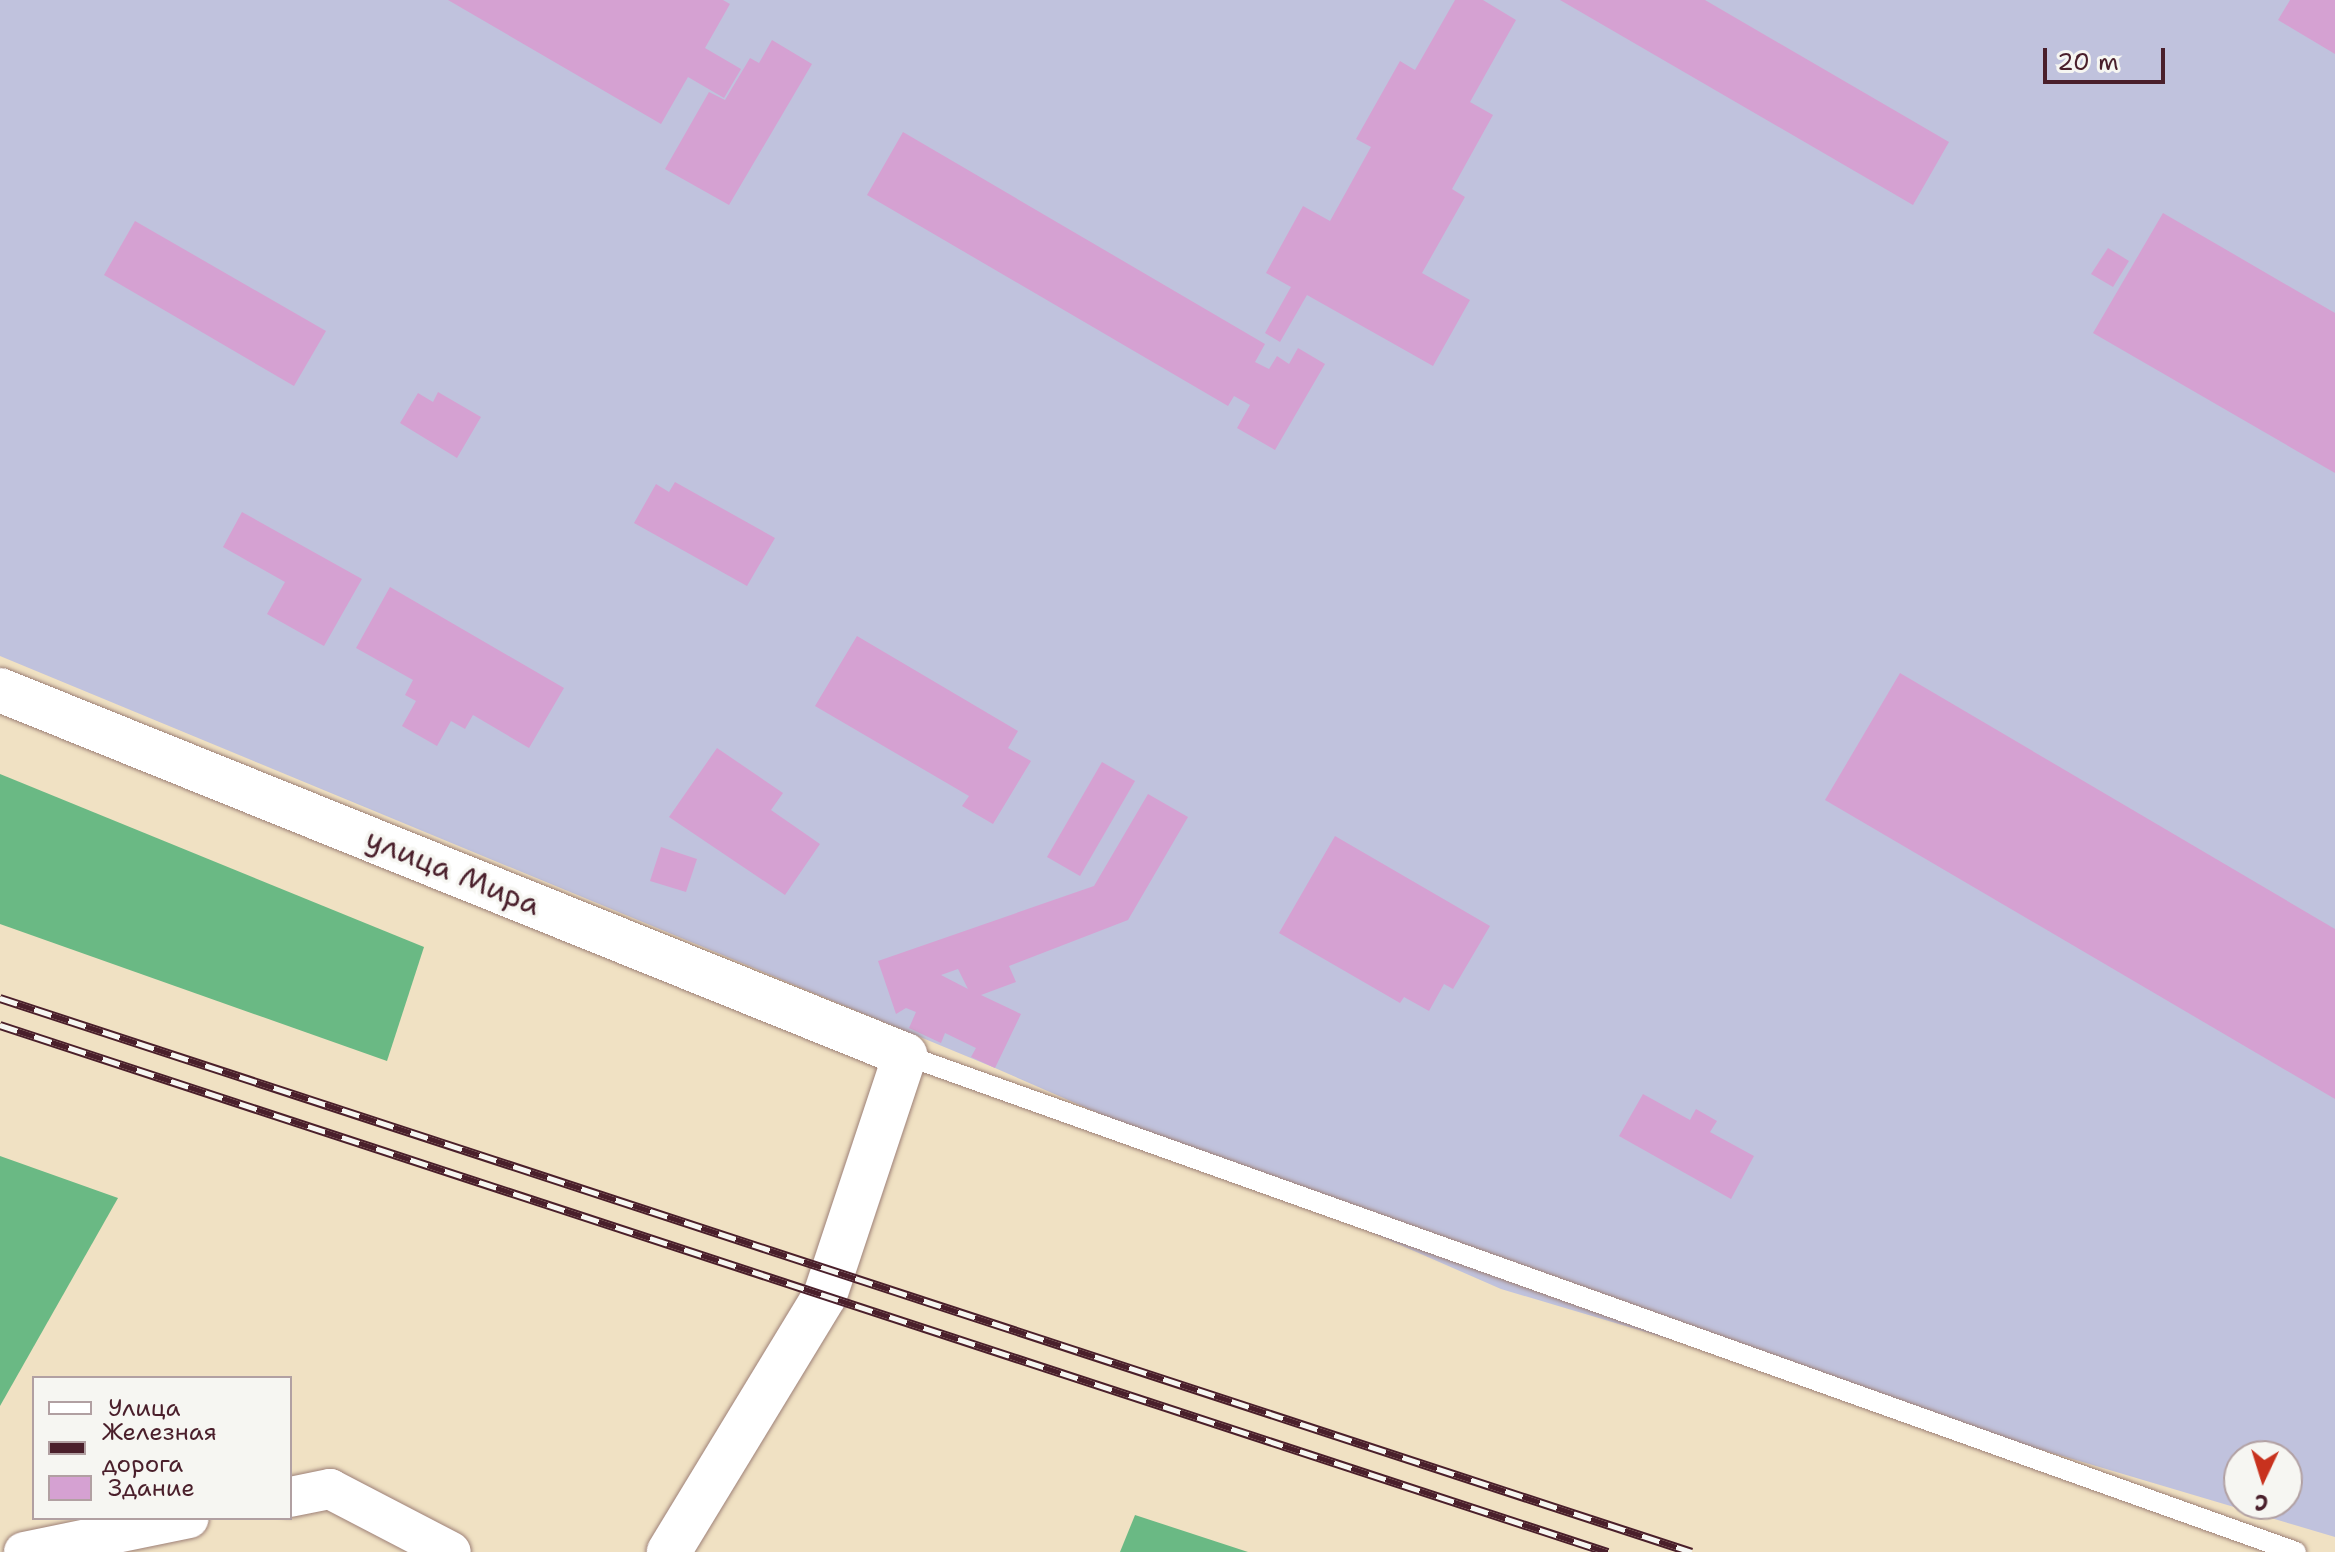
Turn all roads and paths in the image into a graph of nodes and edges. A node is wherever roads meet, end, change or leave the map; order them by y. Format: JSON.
{"nodes":[{"id":1,"x":0,"y":690,"type":"edge"},
{"id":2,"x":905,"y":1055,"type":"junction"},
{"id":3,"x":292,"y":1497,"type":"edge"},
{"id":4,"x":179,"y":1520,"type":"edge"},
{"id":5,"x":24,"y":1552,"type":"edge"},
{"id":6,"x":451,"y":1552,"type":"edge"},
{"id":7,"x":669,"y":1552,"type":"edge"},
{"id":8,"x":2296,"y":1552,"type":"edge"}],
"edges":[{"from":1,"to":2,"type":"street","name":"улица Мира"},
{"from":2,"to":7,"type":"street"},
{"from":2,"to":8,"type":"lane"},
{"from":3,"to":6,"type":"street"},
{"from":4,"to":5,"type":"street"}]}
